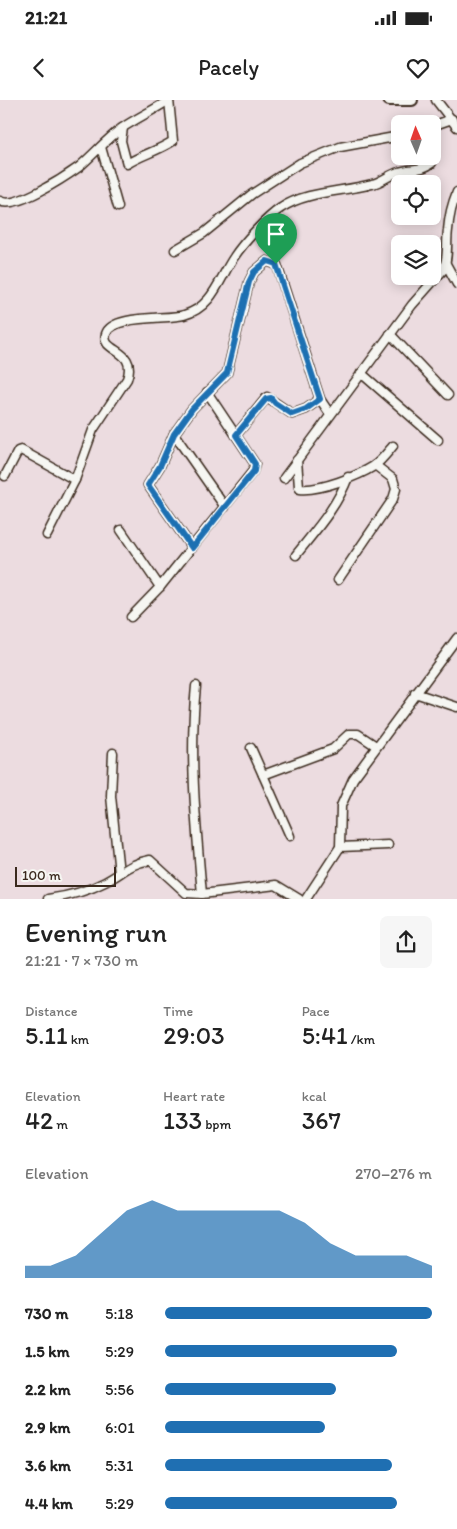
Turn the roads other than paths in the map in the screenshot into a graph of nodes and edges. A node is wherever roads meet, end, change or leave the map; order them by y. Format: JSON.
{"nodes":[{"id":1,"x":169,"y":100,"type":"edge"},
{"id":2,"x":389,"y":100,"type":"edge"},
{"id":3,"x":412,"y":100,"type":"edge"},
{"id":4,"x":436,"y":100,"type":"edge"},
{"id":5,"x":452,"y":119,"type":"junction"},
{"id":6,"x":441,"y":123,"type":"edge"},
{"id":7,"x":457,"y":127,"type":"edge"},
{"id":8,"x":123,"y":128,"type":"junction"},
{"id":9,"x":391,"y":138,"type":"edge"},
{"id":10,"x":385,"y":139,"type":"junction"},
{"id":11,"x":391,"y":141,"type":"edge"},
{"id":12,"x":101,"y":147,"type":"junction"},
{"id":13,"x":429,"y":165,"type":"edge"},
{"id":14,"x":457,"y":192,"type":"edge"},
{"id":15,"x":0,"y":201,"type":"edge"},
{"id":16,"x":118,"y":208,"type":"dead end"},
{"id":17,"x":175,"y":250,"type":"dead end"},
{"id":18,"x":446,"y":264,"type":"junction"},
{"id":19,"x":457,"y":284,"type":"edge"},
{"id":20,"x":390,"y":334,"type":"junction"},
{"id":21,"x":361,"y":373,"type":"junction"},
{"id":22,"x":207,"y":392,"type":"junction"},
{"id":23,"x":448,"y":395,"type":"dead end"},
{"id":24,"x":320,"y":399,"type":"junction"},
{"id":25,"x":330,"y":414,"type":"junction"},
{"id":26,"x":174,"y":434,"type":"junction"},
{"id":27,"x":236,"y":435,"type":"junction"},
{"id":28,"x":438,"y":440,"type":"dead end"},
{"id":29,"x":394,"y":446,"type":"dead end"},
{"id":30,"x":297,"y":460,"type":"junction"},
{"id":31,"x":375,"y":465,"type":"junction"},
{"id":32,"x":5,"y":476,"type":"dead end"},
{"id":33,"x":348,"y":477,"type":"junction"},
{"id":34,"x":284,"y":478,"type":"dead end"},
{"id":35,"x":75,"y":480,"type":"junction"},
{"id":36,"x":226,"y":507,"type":"junction"},
{"id":37,"x":121,"y":530,"type":"dead end"},
{"id":38,"x":47,"y":535,"type":"dead end"},
{"id":39,"x":192,"y":548,"type":"junction"},
{"id":40,"x":296,"y":555,"type":"dead end"},
{"id":41,"x":338,"y":580,"type":"dead end"},
{"id":42,"x":160,"y":587,"type":"junction"},
{"id":43,"x":131,"y":617,"type":"dead end"},
{"id":44,"x":457,"y":638,"type":"edge"},
{"id":45,"x":196,"y":686,"type":"dead end"},
{"id":46,"x":415,"y":694,"type":"junction"},
{"id":47,"x":457,"y":706,"type":"edge"},
{"id":48,"x":376,"y":746,"type":"junction"},
{"id":49,"x":250,"y":748,"type":"dead end"},
{"id":50,"x":113,"y":753,"type":"dead end"},
{"id":51,"x":264,"y":775,"type":"junction"},
{"id":52,"x":290,"y":836,"type":"dead end"},
{"id":53,"x":388,"y":845,"type":"dead end"},
{"id":54,"x":340,"y":847,"type":"junction"},
{"id":55,"x":119,"y":873,"type":"junction"},
{"id":56,"x":202,"y":894,"type":"junction"},
{"id":57,"x":48,"y":899,"type":"edge"},
{"id":58,"x":299,"y":899,"type":"edge"},
{"id":59,"x":306,"y":899,"type":"edge"}],
"edges":[{"from":1,"to":8,"type":"street"},
{"from":1,"to":8,"type":"street"},
{"from":2,"to":3,"type":"main road"},
{"from":4,"to":5,"type":"street"},
{"from":5,"to":6,"type":"street"},
{"from":5,"to":7,"type":"street"},
{"from":8,"to":12,"type":"street"},
{"from":9,"to":10,"type":"street"},
{"from":10,"to":11,"type":"street"},
{"from":10,"to":17,"type":"street"},
{"from":12,"to":15,"type":"street"},
{"from":12,"to":16,"type":"street"},
{"from":13,"to":35,"type":"street"},
{"from":14,"to":18,"type":"street"},
{"from":18,"to":19,"type":"street"},
{"from":18,"to":20,"type":"street"},
{"from":20,"to":21,"type":"street"},
{"from":20,"to":23,"type":"street"},
{"from":21,"to":25,"type":"street"},
{"from":21,"to":28,"type":"street"},
{"from":22,"to":24,"type":"street"},
{"from":22,"to":26,"type":"street"},
{"from":22,"to":27,"type":"street"},
{"from":24,"to":25,"type":"street"},
{"from":24,"to":27,"type":"street"},
{"from":25,"to":30,"type":"street"},
{"from":26,"to":36,"type":"street"},
{"from":26,"to":39,"type":"street"},
{"from":27,"to":36,"type":"street"},
{"from":29,"to":31,"type":"street"},
{"from":30,"to":33,"type":"street"},
{"from":30,"to":34,"type":"street"},
{"from":31,"to":33,"type":"street"},
{"from":31,"to":41,"type":"street"},
{"from":32,"to":35,"type":"street"},
{"from":33,"to":40,"type":"street"},
{"from":35,"to":38,"type":"street"},
{"from":36,"to":39,"type":"street"},
{"from":37,"to":42,"type":"street"},
{"from":39,"to":42,"type":"street"},
{"from":42,"to":43,"type":"street"},
{"from":44,"to":46,"type":"street"},
{"from":45,"to":56,"type":"street"},
{"from":46,"to":47,"type":"street"},
{"from":46,"to":48,"type":"street"},
{"from":48,"to":51,"type":"street"},
{"from":48,"to":54,"type":"street"},
{"from":49,"to":51,"type":"street"},
{"from":50,"to":55,"type":"street"},
{"from":51,"to":52,"type":"street"},
{"from":53,"to":54,"type":"street"},
{"from":54,"to":59,"type":"street"},
{"from":55,"to":56,"type":"street"},
{"from":55,"to":57,"type":"street"},
{"from":56,"to":58,"type":"street"}]}
